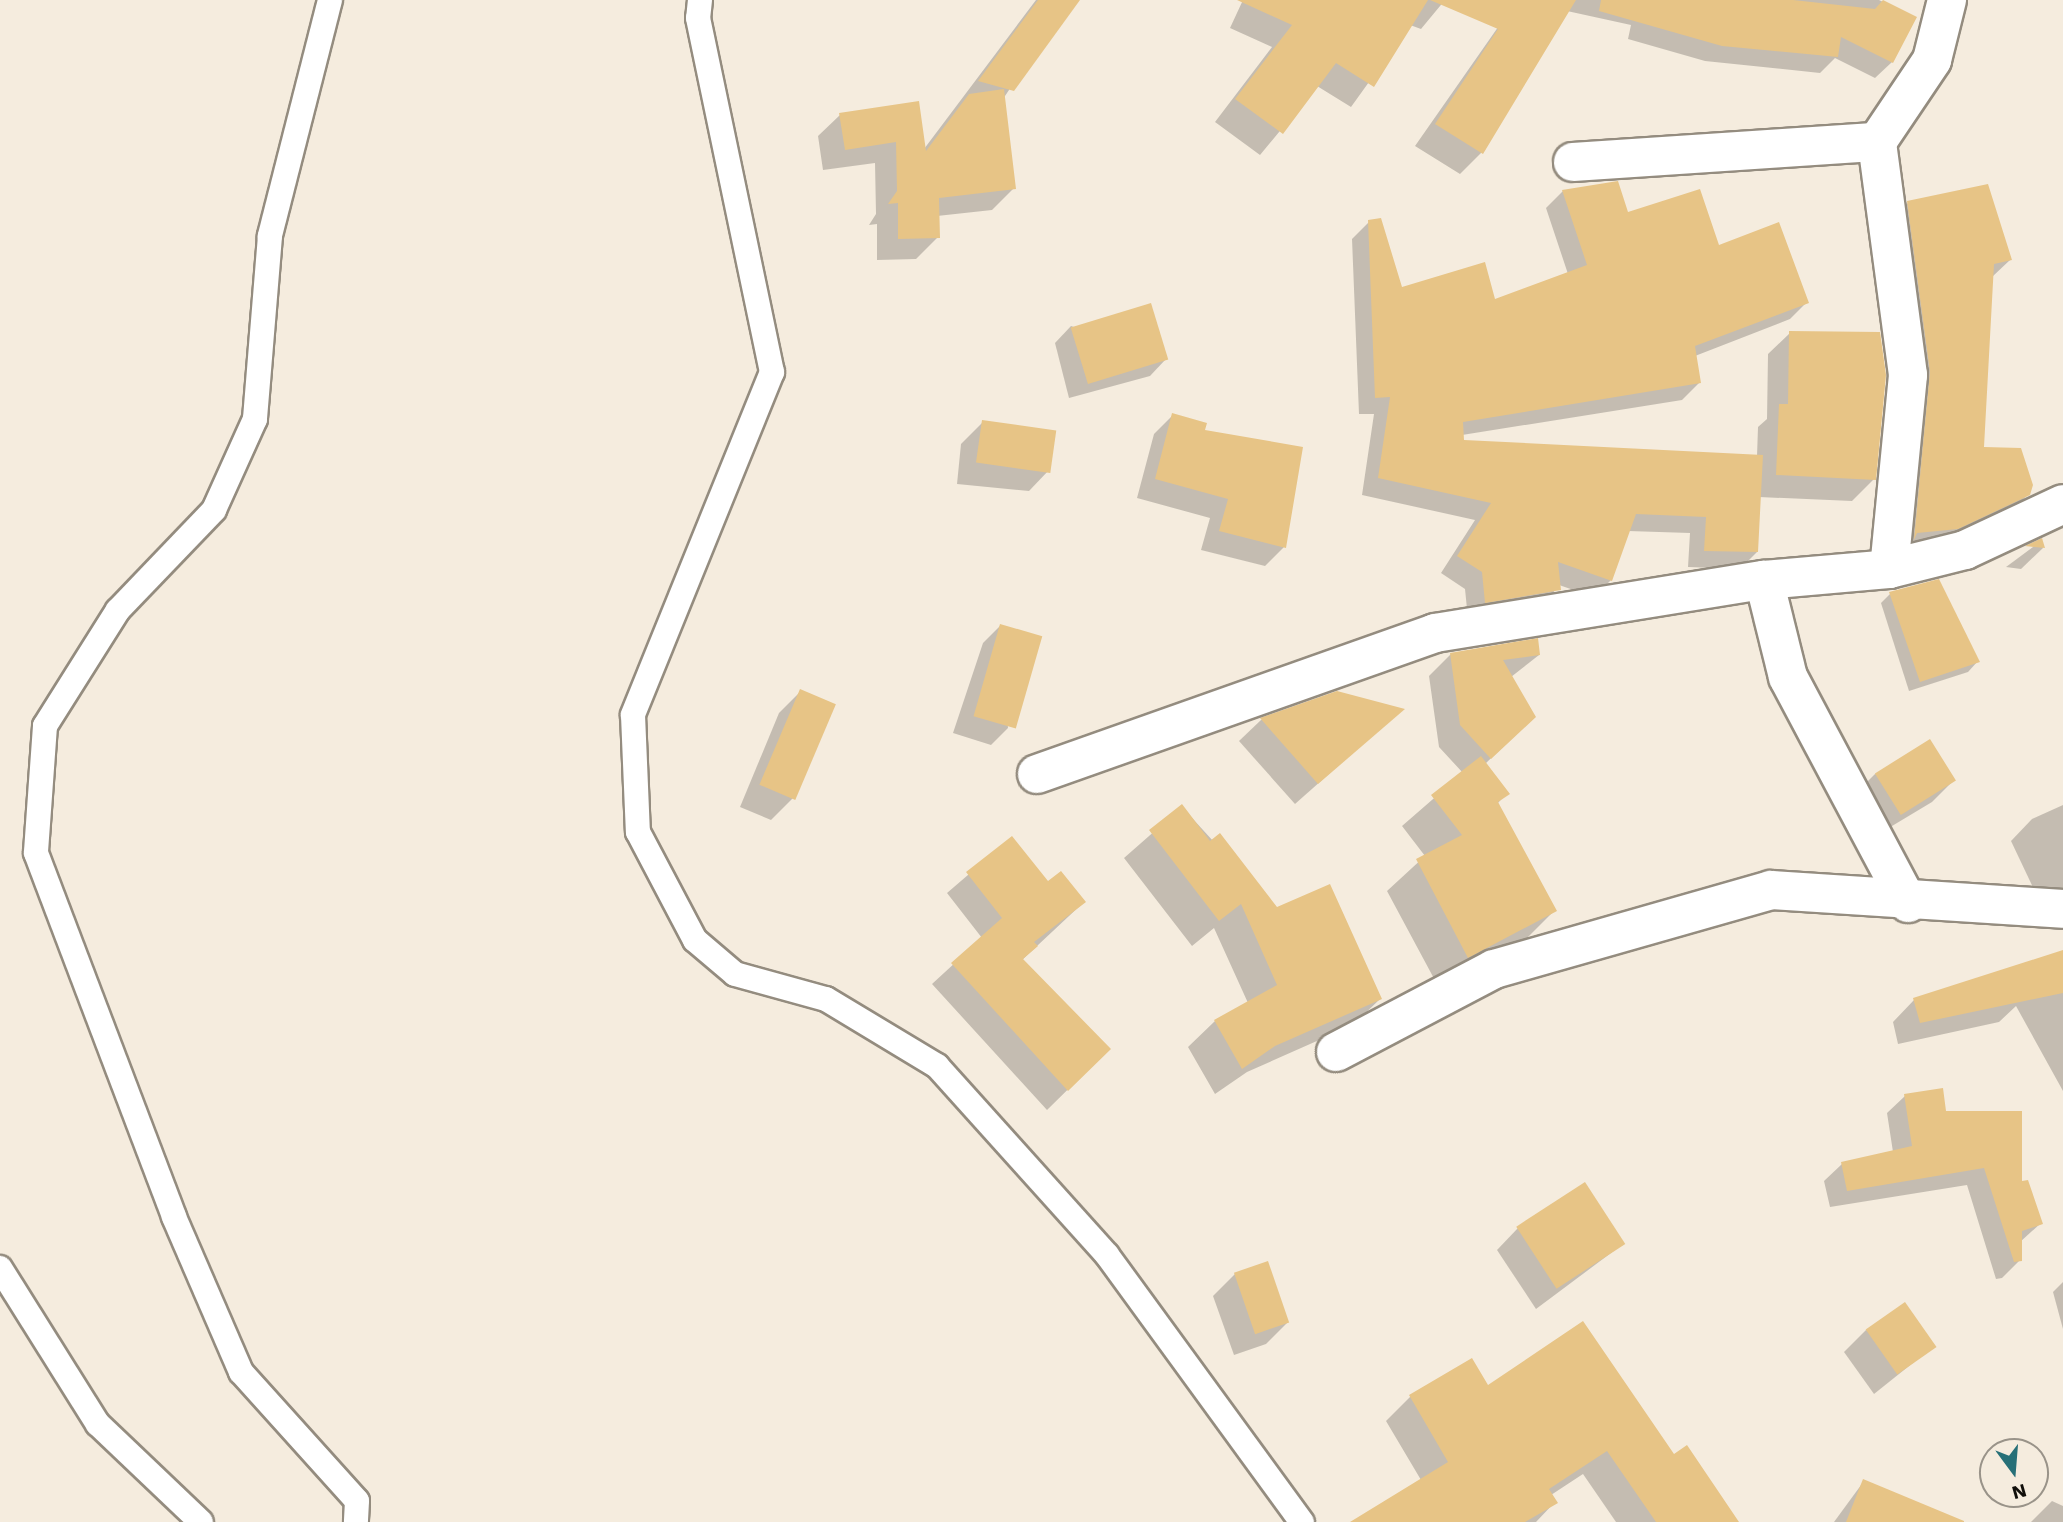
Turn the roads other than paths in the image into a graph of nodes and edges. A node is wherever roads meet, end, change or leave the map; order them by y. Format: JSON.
{"nodes":[{"id":1,"x":330,"y":0,"type":"edge"},
{"id":2,"x":701,"y":0,"type":"edge"},
{"id":3,"x":1947,"y":0,"type":"edge"},
{"id":4,"x":1877,"y":142,"type":"junction"},
{"id":5,"x":1573,"y":162,"type":"dead end"},
{"id":6,"x":2063,"y":504,"type":"edge"},
{"id":7,"x":1889,"y":569,"type":"junction"},
{"id":8,"x":1764,"y":580,"type":"junction"},
{"id":9,"x":1037,"y":774,"type":"dead end"},
{"id":10,"x":1908,"y":903,"type":"junction"},
{"id":11,"x":2063,"y":909,"type":"edge"},
{"id":12,"x":1336,"y":1052,"type":"dead end"},
{"id":13,"x":0,"y":1268,"type":"edge"},
{"id":14,"x":201,"y":1522,"type":"edge"},
{"id":15,"x":356,"y":1522,"type":"edge"},
{"id":16,"x":1302,"y":1522,"type":"edge"}],
"edges":[{"from":1,"to":15,"type":"lane"},
{"from":2,"to":16,"type":"lane"},
{"from":3,"to":4,"type":"street"},
{"from":4,"to":5,"type":"street"},
{"from":4,"to":7,"type":"street"},
{"from":6,"to":7,"type":"street"},
{"from":7,"to":8,"type":"street"},
{"from":8,"to":9,"type":"street"},
{"from":8,"to":10,"type":"street"},
{"from":10,"to":11,"type":"street"},
{"from":10,"to":12,"type":"street"},
{"from":13,"to":14,"type":"lane"}]}
